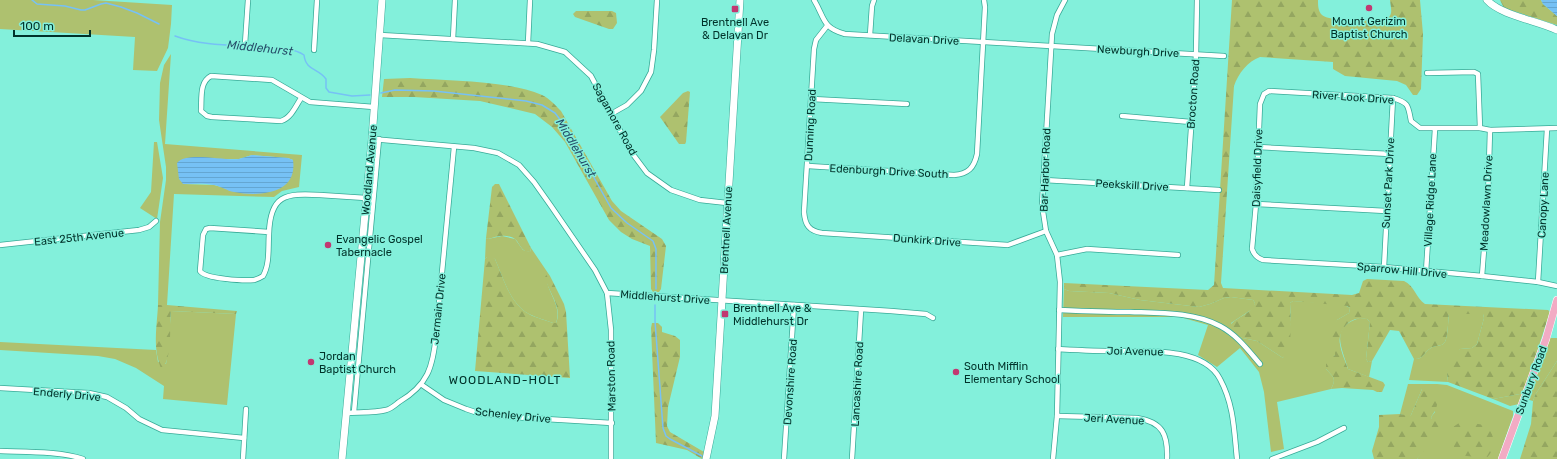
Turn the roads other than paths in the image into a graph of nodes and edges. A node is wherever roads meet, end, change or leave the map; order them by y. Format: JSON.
{"nodes":[{"id":1,"x":248,"y":0,"type":"edge"},
{"id":2,"x":317,"y":0,"type":"edge"},
{"id":3,"x":382,"y":0,"type":"edge"},
{"id":4,"x":456,"y":0,"type":"edge"},
{"id":5,"x":530,"y":0,"type":"edge"},
{"id":6,"x":656,"y":0,"type":"edge"},
{"id":7,"x":740,"y":0,"type":"edge"},
{"id":8,"x":814,"y":0,"type":"edge"},
{"id":9,"x":874,"y":0,"type":"edge"},
{"id":10,"x":984,"y":0,"type":"edge"},
{"id":11,"x":1065,"y":0,"type":"edge"},
{"id":12,"x":1198,"y":0,"type":"edge"},
{"id":13,"x":1487,"y":0,"type":"edge"},
{"id":14,"x":827,"y":26,"type":"junction"},
{"id":15,"x":1557,"y":30,"type":"edge"},
{"id":16,"x":380,"y":35,"type":"junction"},
{"id":17,"x":870,"y":35,"type":"junction"},
{"id":18,"x":453,"y":39,"type":"junction"},
{"id":19,"x":983,"y":42,"type":"junction"},
{"id":20,"x":528,"y":43,"type":"junction"},
{"id":21,"x":245,"y":44,"type":"dead end"},
{"id":22,"x":1051,"y":46,"type":"junction"},
{"id":23,"x":314,"y":50,"type":"dead end"},
{"id":24,"x":1196,"y":55,"type":"junction"},
{"id":25,"x":1224,"y":56,"type":"dead end"},
{"id":26,"x":1428,"y":72,"type":"dead end"},
{"id":27,"x":1269,"y":91,"type":"joint"},
{"id":28,"x":302,"y":98,"type":"junction"},
{"id":29,"x":1393,"y":98,"type":"junction"},
{"id":30,"x":812,"y":99,"type":"junction"},
{"id":31,"x":907,"y":104,"type":"dead end"},
{"id":32,"x":374,"y":107,"type":"junction"},
{"id":33,"x":611,"y":114,"type":"junction"},
{"id":34,"x":1122,"y":116,"type":"dead end"},
{"id":35,"x":1191,"y":122,"type":"junction"},
{"id":36,"x":1480,"y":128,"type":"junction"},
{"id":37,"x":1557,"y":128,"type":"edge"},
{"id":38,"x":1434,"y":129,"type":"junction"},
{"id":39,"x":1547,"y":129,"type":"junction"},
{"id":40,"x":1490,"y":130,"type":"junction"},
{"id":41,"x":376,"y":139,"type":"junction"},
{"id":42,"x":454,"y":147,"type":"junction"},
{"id":43,"x":1258,"y":147,"type":"junction"},
{"id":44,"x":1390,"y":154,"type":"junction"},
{"id":45,"x":808,"y":166,"type":"junction"},
{"id":46,"x":1044,"y":180,"type":"junction"},
{"id":47,"x":1187,"y":188,"type":"junction"},
{"id":48,"x":1220,"y":190,"type":"dead end"},
{"id":49,"x":366,"y":198,"type":"junction"},
{"id":50,"x":727,"y":203,"type":"junction"},
{"id":51,"x":1256,"y":204,"type":"junction"},
{"id":52,"x":1386,"y":211,"type":"junction"},
{"id":53,"x":156,"y":221,"type":"dead end"},
{"id":54,"x":808,"y":227,"type":"joint"},
{"id":55,"x":1046,"y":231,"type":"junction"},
{"id":56,"x":269,"y":232,"type":"junction"},
{"id":57,"x":0,"y":245,"type":"edge"},
{"id":58,"x":1252,"y":249,"type":"joint"},
{"id":59,"x":1057,"y":255,"type":"junction"},
{"id":60,"x":1178,"y":255,"type":"dead end"},
{"id":61,"x":1384,"y":268,"type":"junction"},
{"id":62,"x":1426,"y":272,"type":"junction"},
{"id":63,"x":1482,"y":276,"type":"junction"},
{"id":64,"x":1538,"y":282,"type":"junction"},
{"id":65,"x":1557,"y":286,"type":"edge"},
{"id":66,"x":607,"y":293,"type":"junction"},
{"id":67,"x":1557,"y":300,"type":"edge"},
{"id":68,"x":722,"y":301,"type":"junction"},
{"id":69,"x":794,"y":305,"type":"junction"},
{"id":70,"x":861,"y":310,"type":"junction"},
{"id":71,"x":1059,"y":310,"type":"junction"},
{"id":72,"x":932,"y":318,"type":"dead end"},
{"id":73,"x":1058,"y":349,"type":"junction"},
{"id":74,"x":1260,"y":364,"type":"dead end"},
{"id":75,"x":422,"y":385,"type":"junction"},
{"id":76,"x":0,"y":388,"type":"edge"},
{"id":77,"x":246,"y":410,"type":"dead end"},
{"id":78,"x":354,"y":412,"type":"junction"},
{"id":79,"x":346,"y":413,"type":"junction"},
{"id":80,"x":1057,"y":416,"type":"junction"},
{"id":81,"x":612,"y":423,"type":"junction"},
{"id":82,"x":1344,"y":428,"type":"dead end"},
{"id":83,"x":244,"y":438,"type":"junction"},
{"id":84,"x":0,"y":451,"type":"edge"},
{"id":85,"x":83,"y":459,"type":"edge"},
{"id":86,"x":243,"y":459,"type":"edge"},
{"id":87,"x":342,"y":459,"type":"edge"},
{"id":88,"x":611,"y":459,"type":"edge"},
{"id":89,"x":706,"y":459,"type":"edge"},
{"id":90,"x":784,"y":459,"type":"edge"},
{"id":91,"x":852,"y":459,"type":"edge"},
{"id":92,"x":1052,"y":459,"type":"edge"},
{"id":93,"x":1167,"y":459,"type":"edge"},
{"id":94,"x":1237,"y":459,"type":"edge"},
{"id":95,"x":1272,"y":459,"type":"edge"},
{"id":96,"x":1502,"y":459,"type":"edge"}],
"edges":[{"from":1,"to":21,"type":"street"},
{"from":2,"to":23,"type":"street"},
{"from":3,"to":16,"type":"street","name":"Woodland Avenue"},
{"from":4,"to":18,"type":"street"},
{"from":5,"to":20,"type":"street"},
{"from":6,"to":33,"type":"street"},
{"from":7,"to":50,"type":"street","name":"Brentnell Avenue"},
{"from":8,"to":14,"type":"street"},
{"from":9,"to":17,"type":"street"},
{"from":10,"to":19,"type":"street"},
{"from":11,"to":22,"type":"street","name":"Bar Harbor Road"},
{"from":12,"to":24,"type":"street","name":"Brocton Road"},
{"from":13,"to":15,"type":"street"},
{"from":14,"to":17,"type":"street","name":"Delavan Drive"},
{"from":14,"to":30,"type":"street","name":"Dunning Road"},
{"from":16,"to":18,"type":"street","name":"Sagamore Road"},
{"from":16,"to":32,"type":"street","name":"Woodland Avenue"},
{"from":17,"to":19,"type":"street","name":"Delavan Drive"},
{"from":18,"to":20,"type":"street","name":"Sagamore Road"},
{"from":19,"to":22,"type":"street","name":"Delavan Drive"},
{"from":19,"to":45,"type":"street","name":"Edenburgh Drive South"},
{"from":20,"to":33,"type":"street","name":"Sagamore Road"},
{"from":22,"to":24,"type":"street","name":"Newburgh Drive"},
{"from":22,"to":46,"type":"street","name":"Bar Harbor Road"},
{"from":24,"to":25,"type":"street","name":"Newburgh Drive"},
{"from":24,"to":35,"type":"street","name":"Brocton Road"},
{"from":26,"to":36,"type":"street"},
{"from":27,"to":29,"type":"street","name":"River Look Drive"},
{"from":27,"to":43,"type":"street","name":"Daisyfield Drive"},
{"from":28,"to":28,"type":"street"},
{"from":28,"to":32,"type":"street"},
{"from":29,"to":38,"type":"street","name":"River Look Drive"},
{"from":29,"to":44,"type":"street","name":"Sunset Park Drive"},
{"from":30,"to":31,"type":"street"},
{"from":30,"to":45,"type":"street","name":"Dunning Road"},
{"from":32,"to":41,"type":"street","name":"Woodland Avenue"},
{"from":33,"to":50,"type":"street","name":"Sagamore Road"},
{"from":34,"to":35,"type":"street"},
{"from":35,"to":47,"type":"street","name":"Brocton Road"},
{"from":36,"to":38,"type":"street"},
{"from":36,"to":40,"type":"street"},
{"from":37,"to":39,"type":"street"},
{"from":38,"to":62,"type":"street","name":"Village Ridge Lane"},
{"from":39,"to":40,"type":"street"},
{"from":39,"to":64,"type":"street","name":"Canopy Lane"},
{"from":40,"to":63,"type":"street","name":"Meadowlawn Drive"},
{"from":41,"to":42,"type":"street","name":"Middlehurst Drive"},
{"from":41,"to":49,"type":"street","name":"Woodland Avenue"},
{"from":41,"to":78,"type":"street"},
{"from":42,"to":66,"type":"street","name":"Middlehurst Drive"},
{"from":42,"to":75,"type":"street","name":"Jermain Drive"},
{"from":43,"to":44,"type":"street"},
{"from":43,"to":51,"type":"street","name":"Daisyfield Drive"},
{"from":44,"to":52,"type":"street","name":"Sunset Park Drive"},
{"from":45,"to":54,"type":"street","name":"Dunning Road"},
{"from":46,"to":47,"type":"street","name":"Peekskill Drive"},
{"from":46,"to":55,"type":"street","name":"Bar Harbor Road"},
{"from":47,"to":48,"type":"street","name":"Peekskill Drive"},
{"from":49,"to":56,"type":"street"},
{"from":49,"to":79,"type":"street","name":"Woodland Avenue"},
{"from":50,"to":68,"type":"street","name":"Brentnell Avenue"},
{"from":51,"to":52,"type":"street"},
{"from":51,"to":58,"type":"street","name":"Daisyfield Drive"},
{"from":52,"to":61,"type":"street","name":"Sunset Park Drive"},
{"from":53,"to":57,"type":"street","name":"East 25th Avenue"},
{"from":54,"to":55,"type":"street","name":"Dunkirk Drive"},
{"from":55,"to":59,"type":"street","name":"Bar Harbor Road"},
{"from":56,"to":56,"type":"street"},
{"from":58,"to":61,"type":"street","name":"Sparrow Hill Drive"},
{"from":59,"to":60,"type":"street"},
{"from":59,"to":71,"type":"street","name":"Bar Harbor Road"},
{"from":61,"to":62,"type":"street","name":"Sparrow Hill Drive"},
{"from":62,"to":63,"type":"street","name":"Sparrow Hill Drive"},
{"from":63,"to":64,"type":"street","name":"Sparrow Hill Drive"},
{"from":64,"to":65,"type":"street","name":"Sparrow Hill Drive"},
{"from":66,"to":68,"type":"street","name":"Middlehurst Drive"},
{"from":66,"to":81,"type":"street","name":"Marston Road"},
{"from":67,"to":96,"type":"main road","name":"Sunbury Road"},
{"from":68,"to":69,"type":"street","name":"Middlehurst Drive"},
{"from":68,"to":89,"type":"street","name":"Brentnell Avenue"},
{"from":69,"to":70,"type":"street","name":"Middlehurst Drive"},
{"from":69,"to":90,"type":"street","name":"Devonshire Road"},
{"from":70,"to":72,"type":"street","name":"Middlehurst Drive"},
{"from":70,"to":91,"type":"street","name":"Lancashire Road"},
{"from":71,"to":73,"type":"street","name":"Bar Harbor Road"},
{"from":71,"to":74,"type":"street"},
{"from":73,"to":80,"type":"street","name":"Bar Harbor Road"},
{"from":73,"to":94,"type":"street","name":"Joi Avenue"},
{"from":75,"to":78,"type":"street","name":"Jermain Drive"},
{"from":75,"to":81,"type":"street","name":"Schenley Drive"},
{"from":76,"to":83,"type":"street","name":"Enderly Drive"},
{"from":77,"to":83,"type":"street"},
{"from":78,"to":79,"type":"street","name":"Jermain Drive"},
{"from":79,"to":87,"type":"street","name":"Woodland Avenue"},
{"from":80,"to":92,"type":"street","name":"Bar Harbor Road"},
{"from":80,"to":93,"type":"street","name":"Jeri Avenue"},
{"from":81,"to":88,"type":"street","name":"Marston Road"},
{"from":82,"to":95,"type":"street"},
{"from":83,"to":86,"type":"street"},
{"from":84,"to":85,"type":"street"}]}
